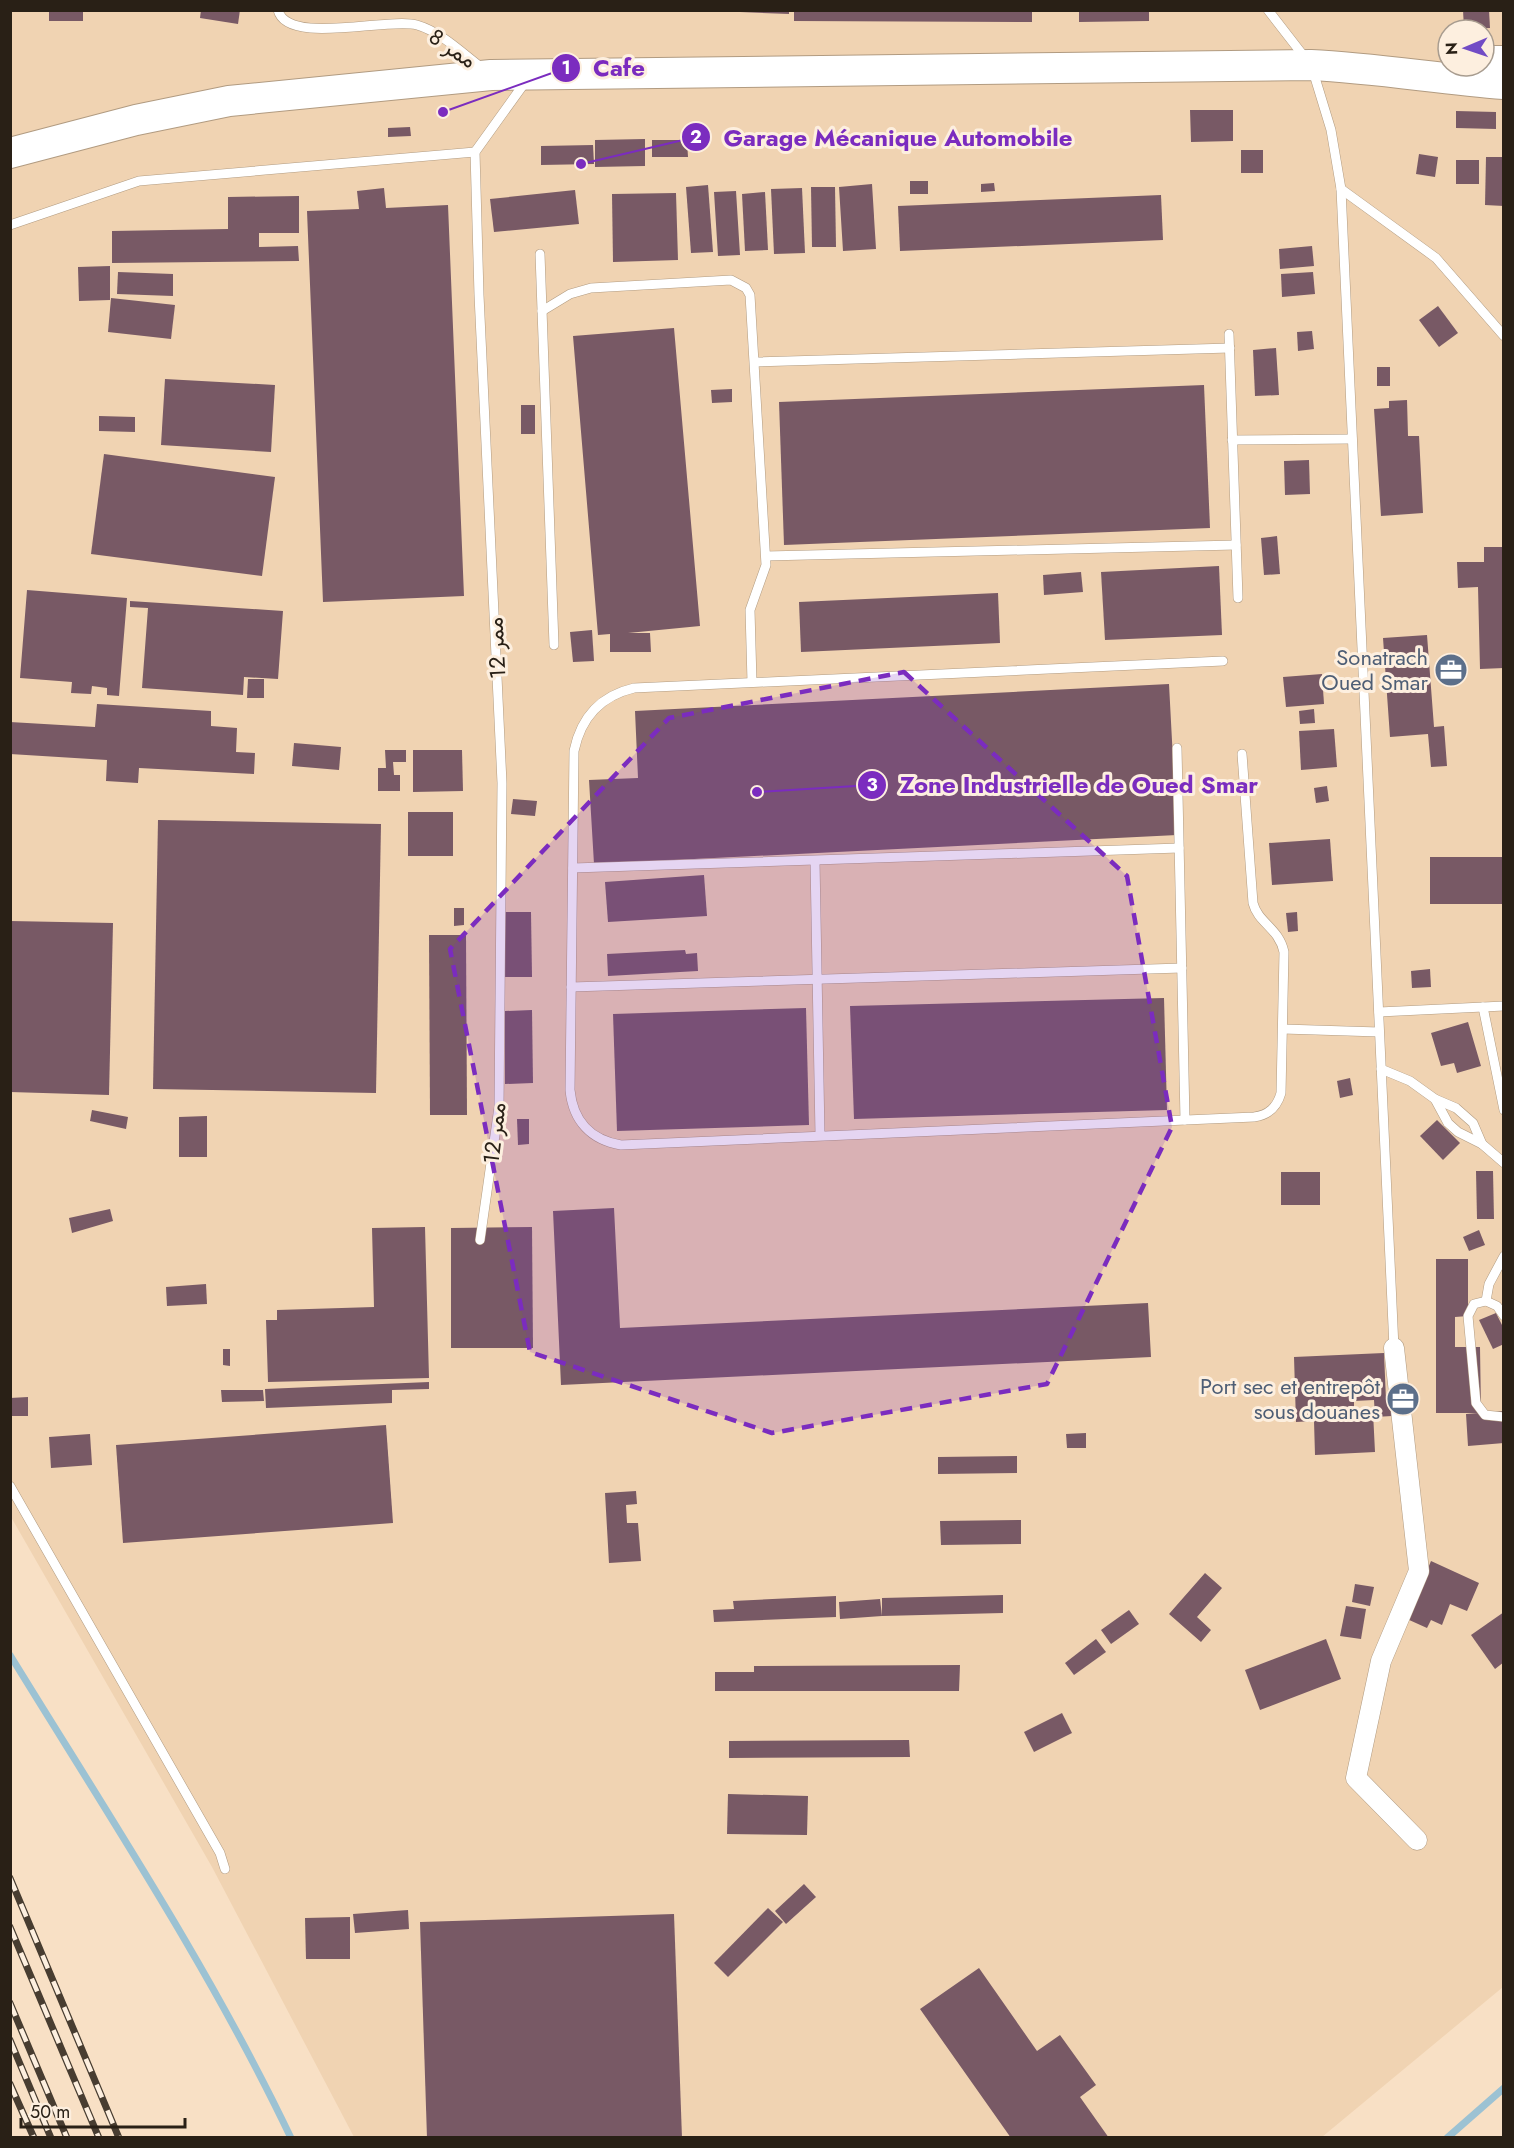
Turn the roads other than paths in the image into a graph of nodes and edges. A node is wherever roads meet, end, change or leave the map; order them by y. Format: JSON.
{"nodes":[{"id":1,"x":278,"y":10,"type":"edge"},
{"id":2,"x":1268,"y":10,"type":"edge"},
{"id":3,"x":1436,"y":61,"type":"edge"},
{"id":4,"x":1311,"y":65,"type":"junction"},
{"id":5,"x":1351,"y":67,"type":"junction"},
{"id":6,"x":532,"y":73,"type":"junction"},
{"id":7,"x":491,"y":75,"type":"junction"},
{"id":8,"x":1503,"y":84,"type":"edge"},
{"id":9,"x":475,"y":152,"type":"junction"},
{"id":10,"x":10,"y":153,"type":"edge"},
{"id":11,"x":1341,"y":189,"type":"junction"},
{"id":12,"x":10,"y":225,"type":"edge"},
{"id":13,"x":540,"y":254,"type":"dead end"},
{"id":14,"x":542,"y":311,"type":"junction"},
{"id":15,"x":1229,"y":334,"type":"dead end"},
{"id":16,"x":1503,"y":336,"type":"edge"},
{"id":17,"x":1230,"y":348,"type":"junction"},
{"id":18,"x":755,"y":362,"type":"junction"},
{"id":19,"x":1352,"y":439,"type":"junction"},
{"id":20,"x":1233,"y":440,"type":"junction"},
{"id":21,"x":1236,"y":545,"type":"junction"},
{"id":22,"x":766,"y":556,"type":"junction"},
{"id":23,"x":1238,"y":598,"type":"dead end"},
{"id":24,"x":554,"y":645,"type":"dead end"},
{"id":25,"x":1223,"y":661,"type":"dead end"},
{"id":26,"x":752,"y":682,"type":"junction"},
{"id":27,"x":1177,"y":748,"type":"dead end"},
{"id":28,"x":1242,"y":754,"type":"dead end"},
{"id":29,"x":1179,"y":848,"type":"junction"},
{"id":30,"x":815,"y":861,"type":"junction"},
{"id":31,"x":573,"y":868,"type":"junction"},
{"id":32,"x":1182,"y":968,"type":"junction"},
{"id":33,"x":817,"y":980,"type":"junction"},
{"id":34,"x":571,"y":987,"type":"junction"},
{"id":35,"x":1503,"y":1006,"type":"edge"},
{"id":36,"x":1483,"y":1007,"type":"junction"},
{"id":37,"x":1379,"y":1012,"type":"junction"},
{"id":38,"x":1283,"y":1029,"type":"junction"},
{"id":39,"x":1379,"y":1032,"type":"junction"},
{"id":40,"x":1381,"y":1069,"type":"junction"},
{"id":41,"x":1435,"y":1099,"type":"junction"},
{"id":42,"x":1503,"y":1110,"type":"edge"},
{"id":43,"x":1185,"y":1120,"type":"junction"},
{"id":44,"x":820,"y":1135,"type":"junction"},
{"id":45,"x":1482,"y":1144,"type":"junction"},
{"id":46,"x":1503,"y":1163,"type":"edge"},
{"id":47,"x":480,"y":1240,"type":"dead end"},
{"id":48,"x":1503,"y":1257,"type":"edge"},
{"id":49,"x":1486,"y":1301,"type":"junction"},
{"id":50,"x":1503,"y":1316,"type":"edge"},
{"id":51,"x":1394,"y":1348,"type":"joint"},
{"id":52,"x":1503,"y":1417,"type":"edge"},
{"id":53,"x":10,"y":1486,"type":"edge"},
{"id":54,"x":1417,"y":1840,"type":"dead end"},
{"id":55,"x":225,"y":1869,"type":"dead end"}],
"edges":[{"from":1,"to":7,"type":"lane","name":"ممر 8"},
{"from":2,"to":4,"type":"lane"},
{"from":3,"to":5,"type":"main road"},
{"from":4,"to":5,"type":"main road"},
{"from":4,"to":6,"type":"main road"},
{"from":4,"to":11,"type":"lane"},
{"from":5,"to":8,"type":"main road"},
{"from":6,"to":7,"type":"main road"},
{"from":6,"to":9,"type":"lane"},
{"from":7,"to":10,"type":"main road"},
{"from":9,"to":12,"type":"lane"},
{"from":9,"to":47,"type":"lane","name":"ممر 12"},
{"from":11,"to":16,"type":"lane"},
{"from":11,"to":19,"type":"lane"},
{"from":13,"to":14,"type":"lane"},
{"from":14,"to":18,"type":"lane"},
{"from":14,"to":24,"type":"lane"},
{"from":15,"to":17,"type":"lane"},
{"from":17,"to":18,"type":"lane"},
{"from":17,"to":20,"type":"lane"},
{"from":18,"to":22,"type":"lane"},
{"from":19,"to":20,"type":"lane"},
{"from":19,"to":37,"type":"lane"},
{"from":20,"to":21,"type":"lane"},
{"from":21,"to":22,"type":"lane"},
{"from":21,"to":23,"type":"lane"},
{"from":22,"to":26,"type":"lane"},
{"from":25,"to":26,"type":"lane"},
{"from":26,"to":31,"type":"lane"},
{"from":27,"to":29,"type":"lane"},
{"from":28,"to":38,"type":"lane"},
{"from":29,"to":30,"type":"lane"},
{"from":29,"to":32,"type":"lane"},
{"from":30,"to":31,"type":"lane"},
{"from":30,"to":33,"type":"lane"},
{"from":31,"to":34,"type":"lane"},
{"from":32,"to":33,"type":"lane"},
{"from":32,"to":43,"type":"lane"},
{"from":33,"to":34,"type":"lane"},
{"from":33,"to":44,"type":"lane"},
{"from":34,"to":44,"type":"lane"},
{"from":35,"to":36,"type":"lane"},
{"from":36,"to":37,"type":"lane"},
{"from":36,"to":42,"type":"lane"},
{"from":37,"to":39,"type":"lane"},
{"from":38,"to":39,"type":"lane"},
{"from":38,"to":43,"type":"lane"},
{"from":39,"to":40,"type":"lane"},
{"from":40,"to":41,"type":"lane"},
{"from":40,"to":51,"type":"lane"},
{"from":41,"to":45,"type":"lane"},
{"from":41,"to":45,"type":"lane"},
{"from":43,"to":44,"type":"lane"},
{"from":45,"to":46,"type":"lane"},
{"from":48,"to":49,"type":"lane"},
{"from":49,"to":50,"type":"lane"},
{"from":49,"to":52,"type":"lane"},
{"from":51,"to":54,"type":"street"},
{"from":53,"to":55,"type":"lane"}]}
